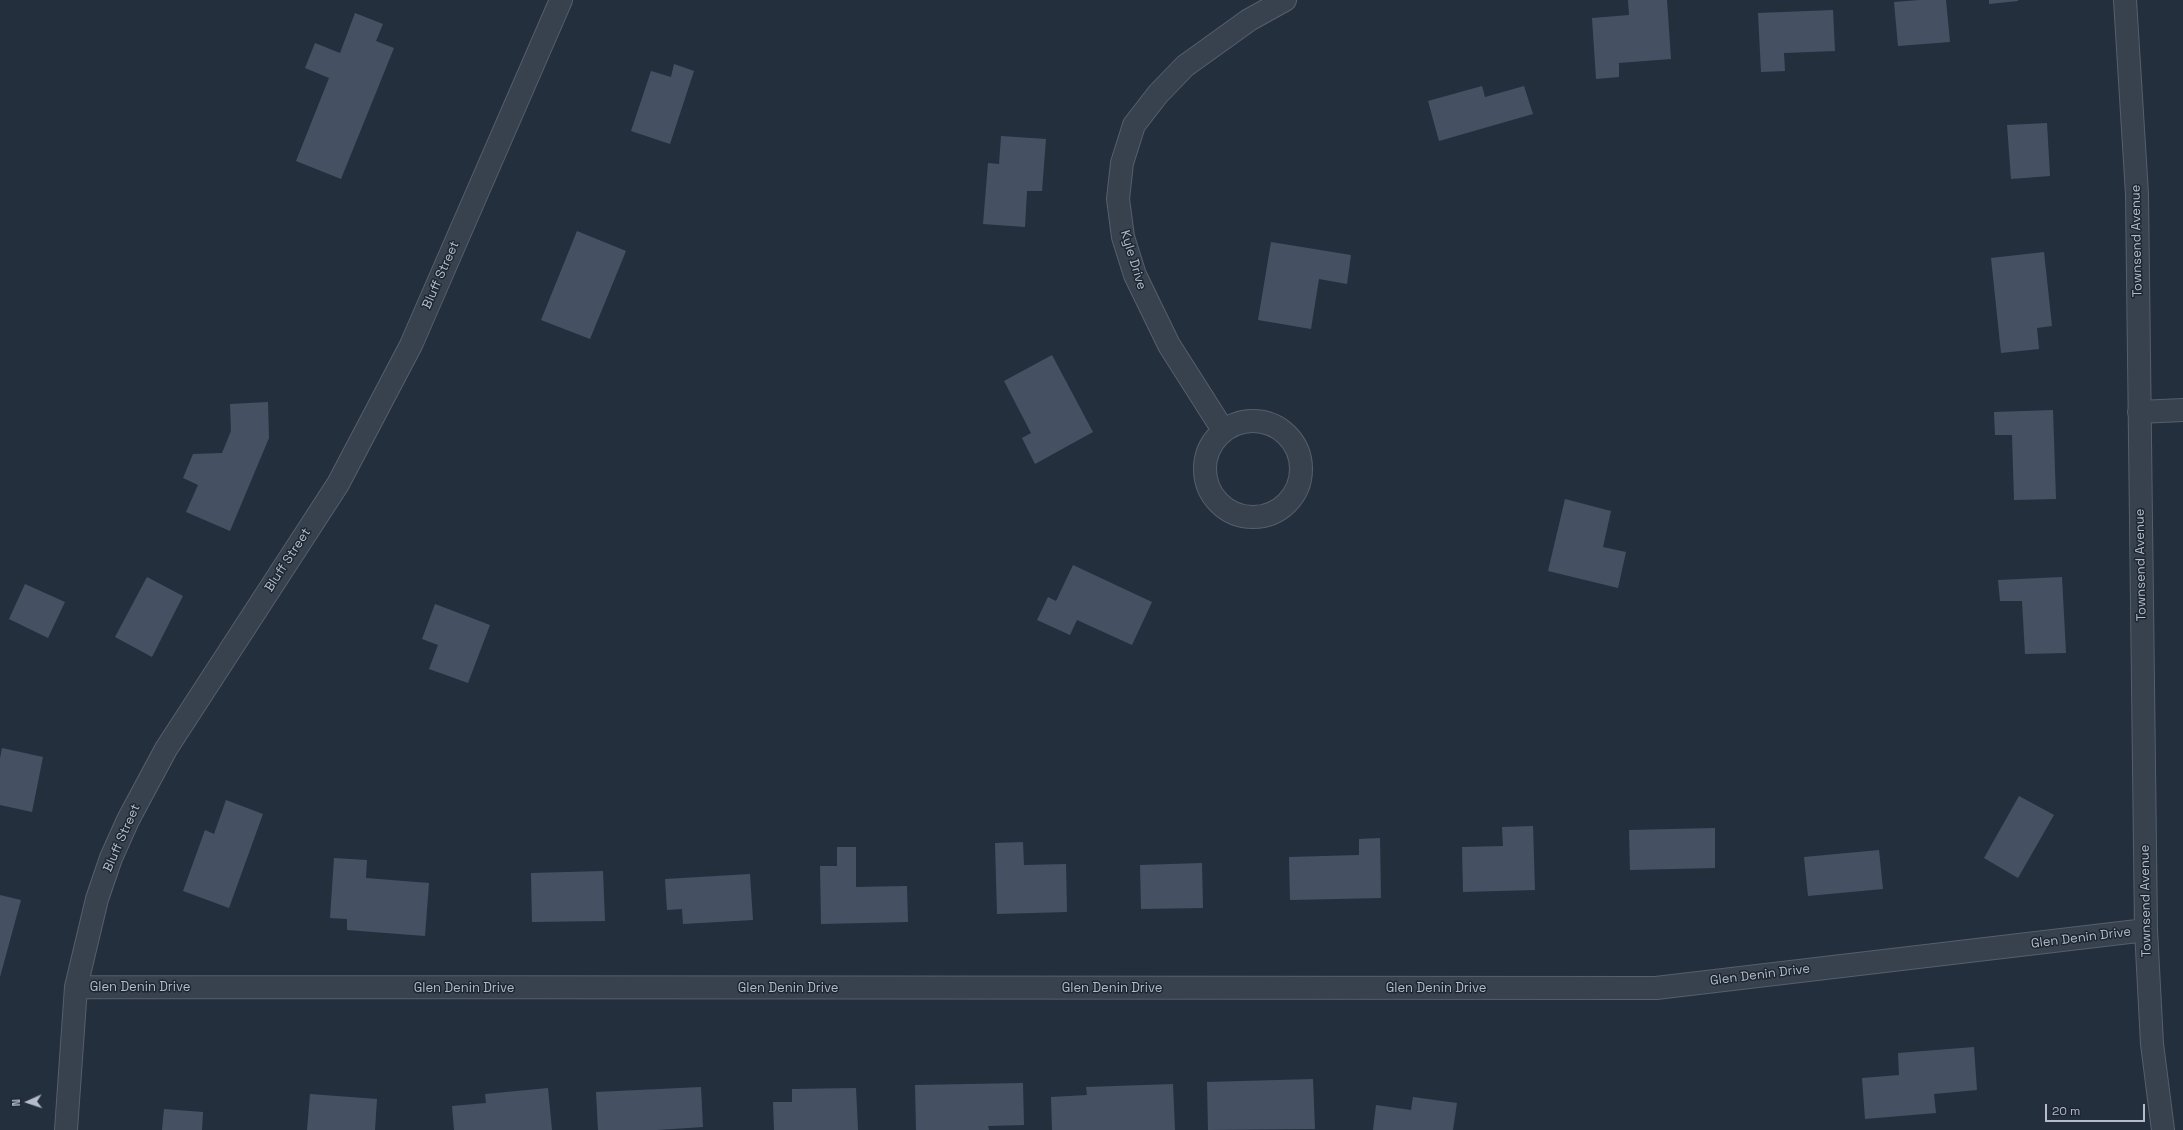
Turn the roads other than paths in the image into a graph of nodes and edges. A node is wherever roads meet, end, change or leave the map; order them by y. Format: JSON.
{"nodes":[{"id":1,"x":561,"y":0,"type":"edge"},
{"id":2,"x":1285,"y":0,"type":"edge"},
{"id":3,"x":2125,"y":0,"type":"edge"},
{"id":4,"x":2183,"y":410,"type":"edge"},
{"id":5,"x":2139,"y":412,"type":"junction"},
{"id":6,"x":1223,"y":430,"type":"junction"},
{"id":7,"x":2146,"y":930,"type":"junction"},
{"id":8,"x":76,"y":988,"type":"junction"},
{"id":9,"x":66,"y":1130,"type":"edge"},
{"id":10,"x":2163,"y":1130,"type":"edge"}],
"edges":[{"from":1,"to":8,"type":"street","name":"Bluff Street"},
{"from":2,"to":6,"type":"street","name":"Kyle Drive"},
{"from":3,"to":5,"type":"street","name":"Townsend Avenue"},
{"from":4,"to":5,"type":"street"},
{"from":5,"to":7,"type":"street","name":"Townsend Avenue"},
{"from":6,"to":6,"type":"street"},
{"from":7,"to":8,"type":"street","name":"Glen Denin Drive"},
{"from":7,"to":10,"type":"street","name":"Townsend Avenue"},
{"from":8,"to":9,"type":"street","name":"Bluff Street"}]}
